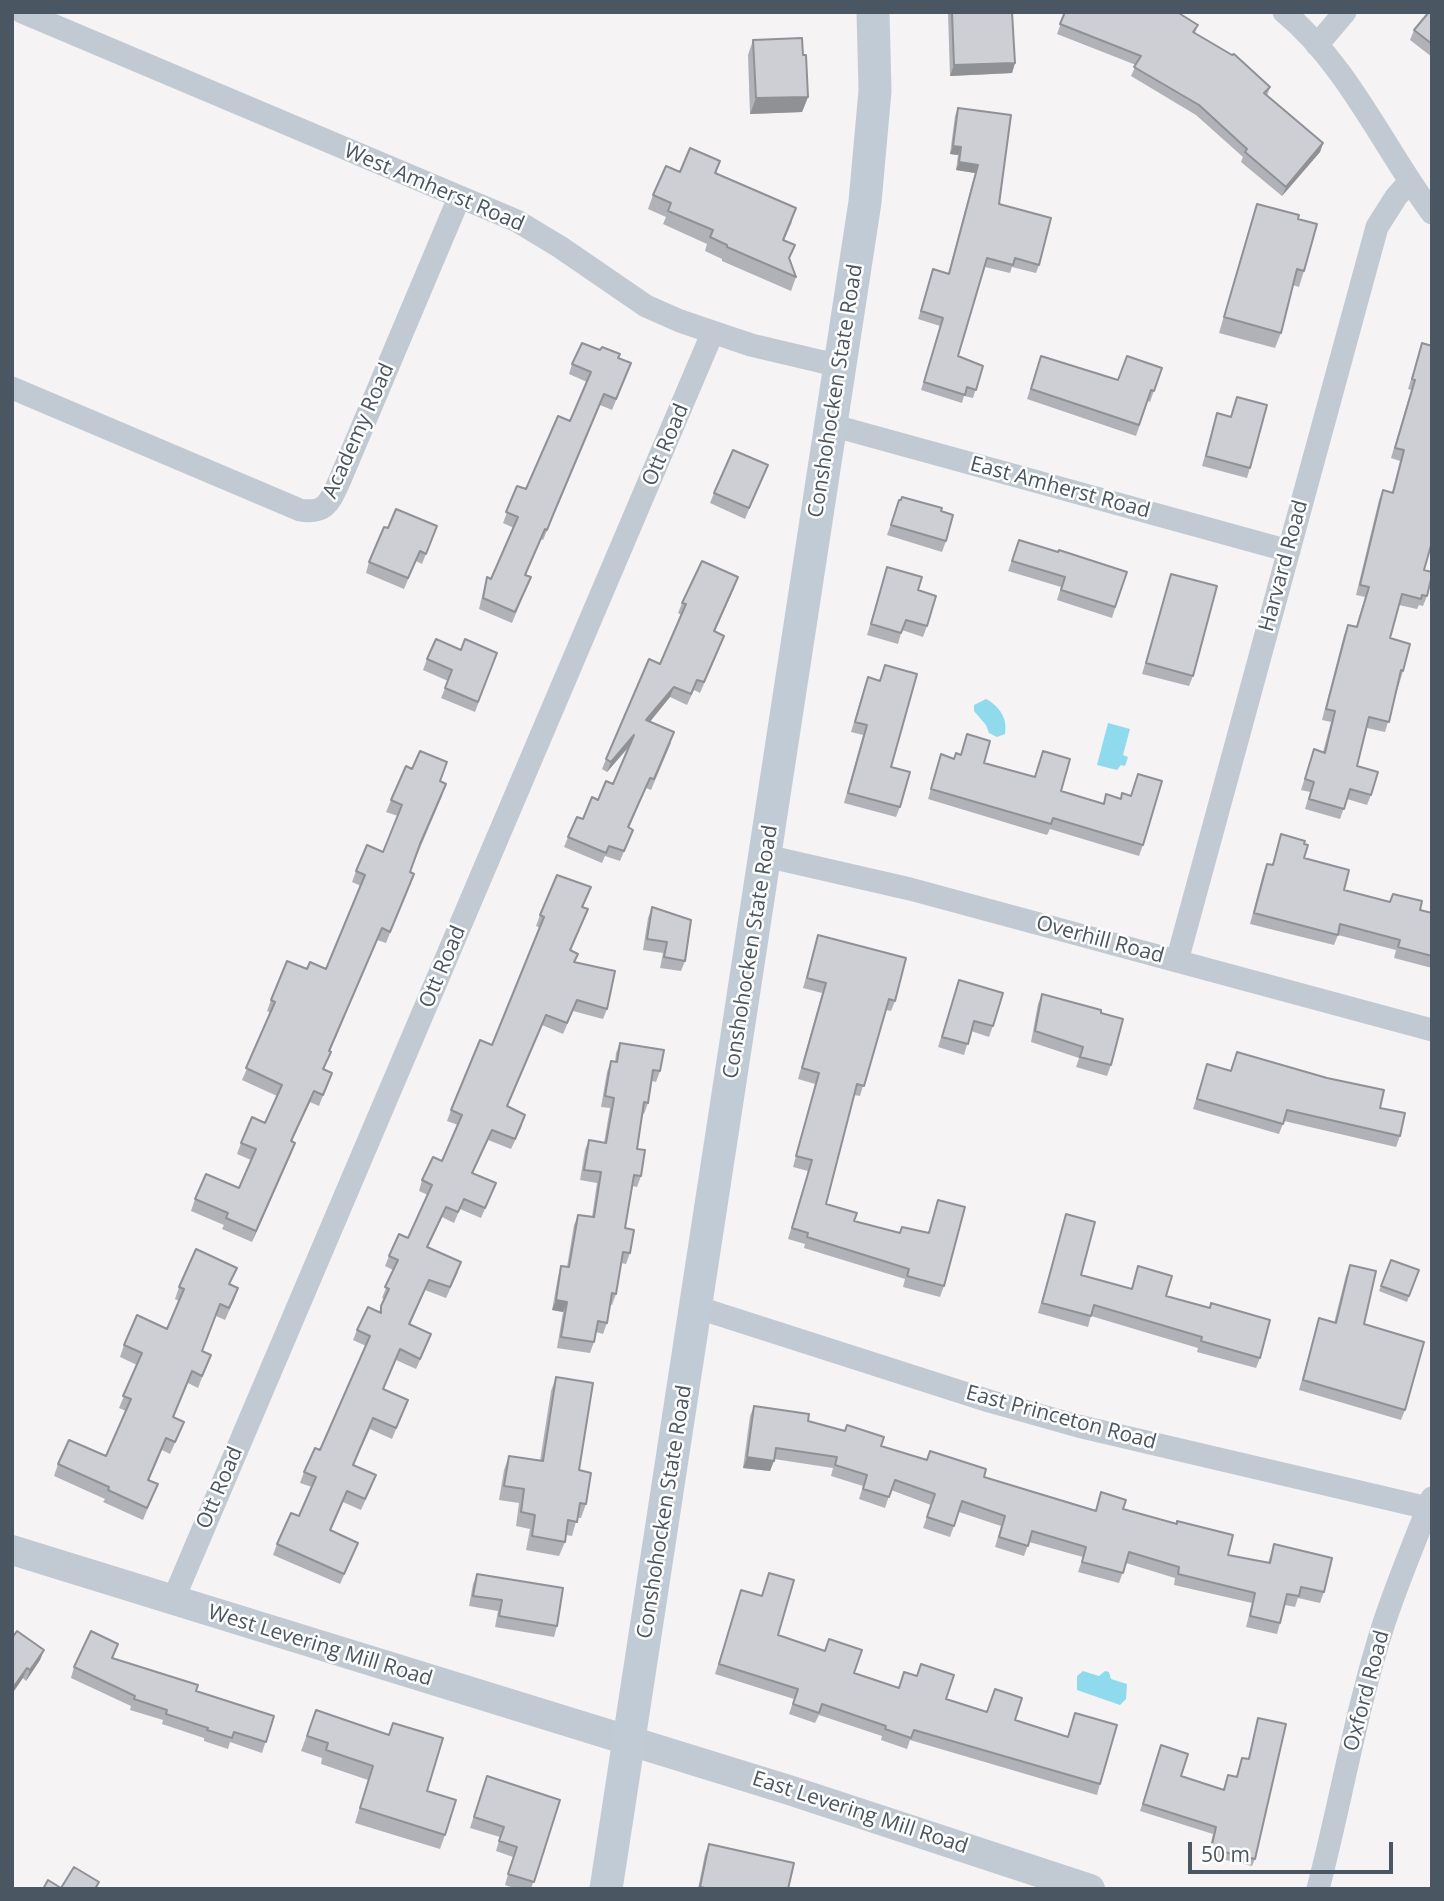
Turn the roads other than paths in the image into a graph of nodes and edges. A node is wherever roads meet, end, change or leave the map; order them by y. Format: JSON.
{"nodes":[{"id":1,"x":22,"y":12,"type":"edge"},
{"id":2,"x":873,"y":12,"type":"edge"},
{"id":3,"x":1284,"y":12,"type":"edge"},
{"id":4,"x":1346,"y":12,"type":"edge"},
{"id":5,"x":1317,"y":45,"type":"junction"},
{"id":6,"x":1410,"y":181,"type":"junction"},
{"id":7,"x":459,"y":198,"type":"junction"},
{"id":8,"x":1432,"y":213,"type":"edge"},
{"id":9,"x":712,"y":334,"type":"junction"},
{"id":10,"x":840,"y":366,"type":"junction"},
{"id":11,"x":12,"y":388,"type":"edge"},
{"id":12,"x":831,"y":425,"type":"junction"},
{"id":13,"x":1289,"y":551,"type":"junction"},
{"id":14,"x":766,"y":856,"type":"junction"},
{"id":15,"x":1177,"y":961,"type":"junction"},
{"id":16,"x":1432,"y":1030,"type":"edge"},
{"id":17,"x":696,"y":1307,"type":"junction"},
{"id":18,"x":1430,"y":1505,"type":"edge"},
{"id":19,"x":12,"y":1550,"type":"edge"},
{"id":20,"x":173,"y":1600,"type":"junction"},
{"id":21,"x":629,"y":1740,"type":"junction"},
{"id":22,"x":606,"y":1889,"type":"edge"},
{"id":23,"x":1090,"y":1889,"type":"edge"},
{"id":24,"x":1318,"y":1889,"type":"edge"}],
"edges":[{"from":1,"to":7,"type":"street","name":"West Amherst Road"},
{"from":2,"to":10,"type":"main road","name":"Conshohocken State Road"},
{"from":3,"to":5,"type":"street"},
{"from":4,"to":5,"type":"street"},
{"from":5,"to":6,"type":"street"},
{"from":6,"to":8,"type":"street"},
{"from":6,"to":13,"type":"street","name":"Harvard Road"},
{"from":7,"to":9,"type":"street","name":"West Amherst Road"},
{"from":7,"to":11,"type":"street","name":"Academy Road"},
{"from":9,"to":10,"type":"street","name":"West Amherst Road"},
{"from":9,"to":20,"type":"street","name":"Ott Road"},
{"from":10,"to":12,"type":"main road","name":"Conshohocken State Road"},
{"from":12,"to":13,"type":"street","name":"East Amherst Road"},
{"from":12,"to":14,"type":"main road","name":"Conshohocken State Road"},
{"from":13,"to":15,"type":"street","name":"Harvard Road"},
{"from":14,"to":15,"type":"street","name":"Overhill Road"},
{"from":14,"to":17,"type":"main road","name":"Conshohocken State Road"},
{"from":15,"to":16,"type":"street","name":"Overhill Road"},
{"from":17,"to":18,"type":"street","name":"East Princeton Road"},
{"from":17,"to":21,"type":"main road","name":"Conshohocken State Road"},
{"from":18,"to":24,"type":"street","name":"Oxford Road"},
{"from":19,"to":20,"type":"street","name":"West Levering Mill Road"},
{"from":20,"to":21,"type":"street","name":"West Levering Mill Road"},
{"from":21,"to":22,"type":"main road","name":"Conshohocken State Road"},
{"from":21,"to":23,"type":"street","name":"East Levering Mill Road"}]}
